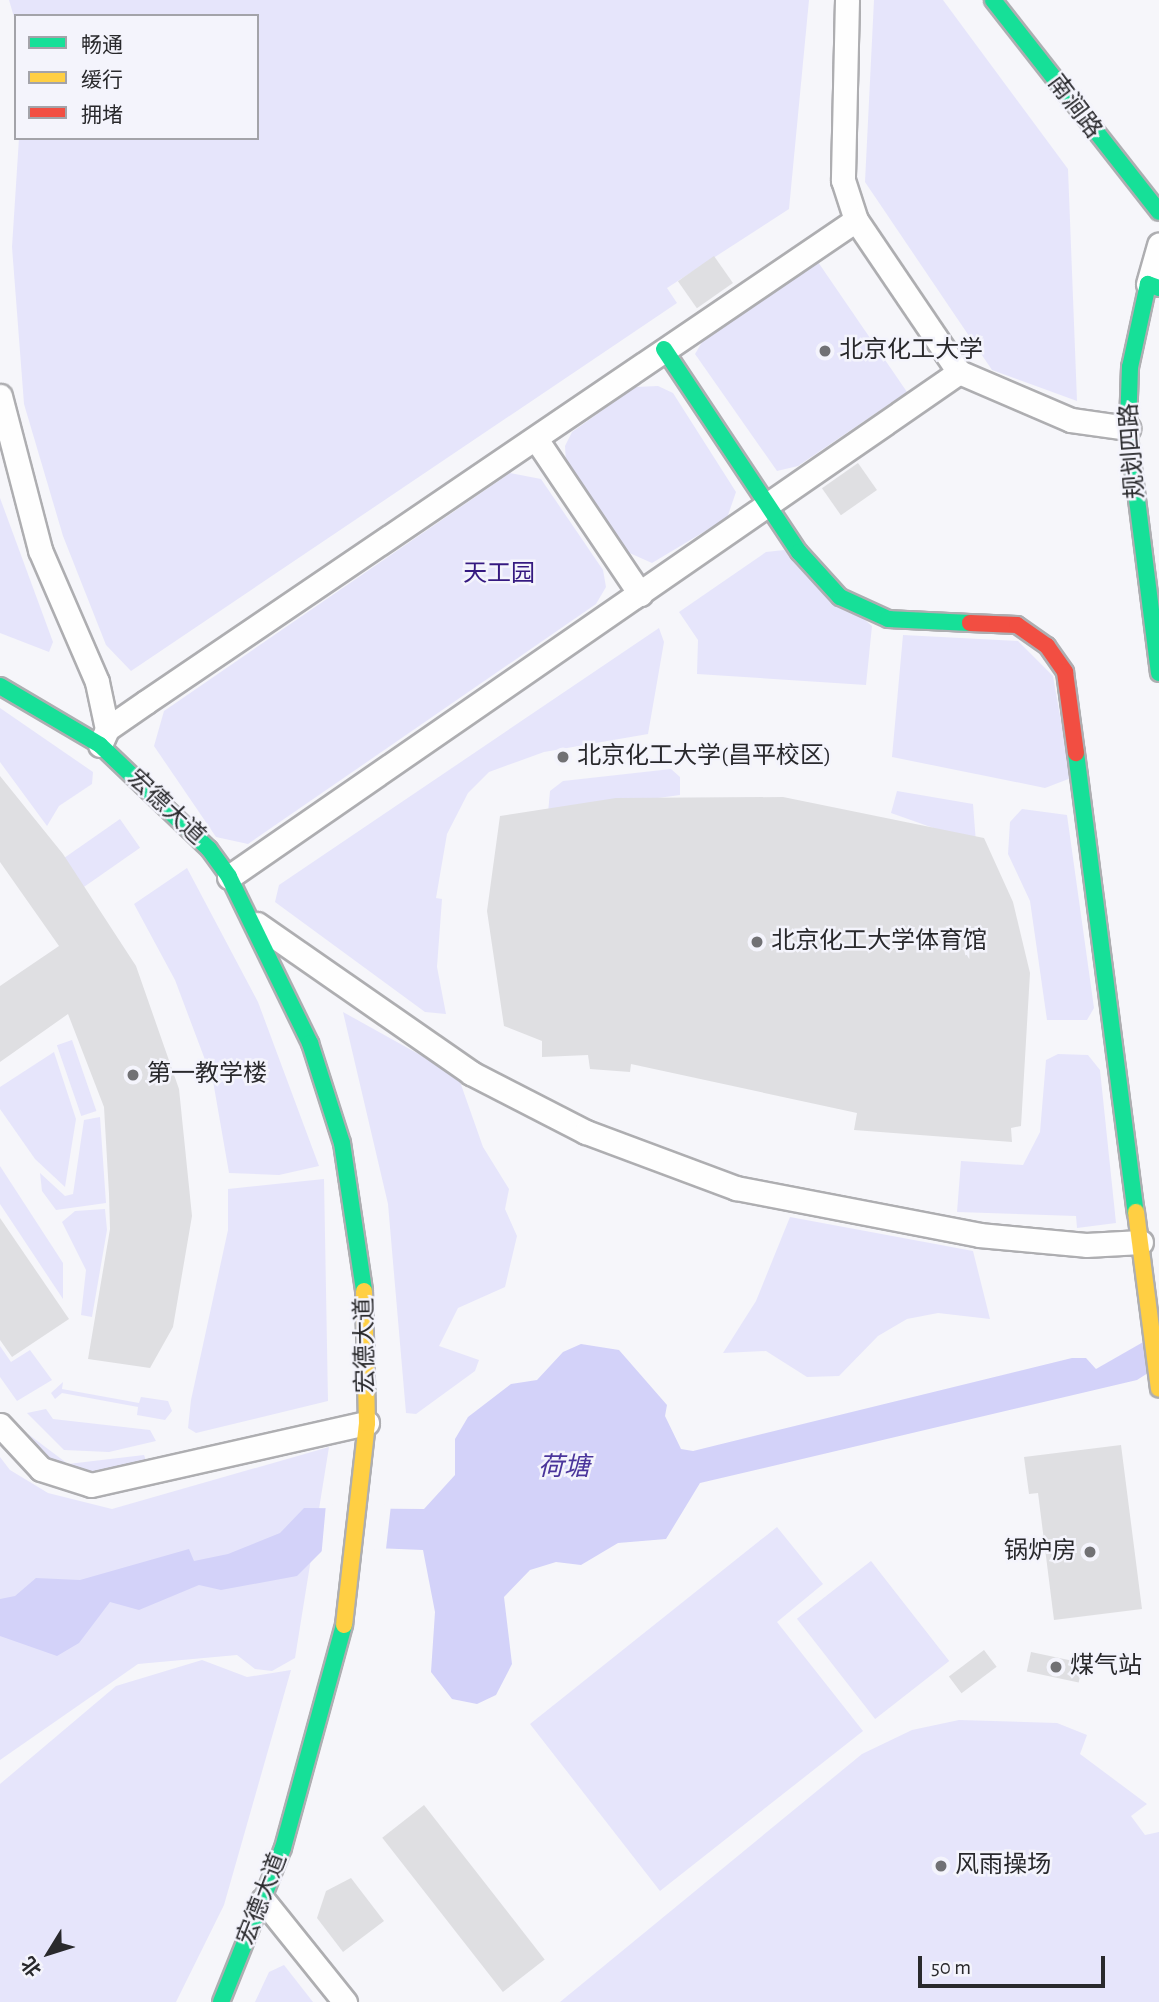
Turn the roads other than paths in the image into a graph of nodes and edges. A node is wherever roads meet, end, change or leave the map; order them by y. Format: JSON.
{"nodes":[{"id":1,"x":847,"y":0,"type":"edge"},
{"id":2,"x":993,"y":0,"type":"edge"},
{"id":3,"x":1159,"y":212,"type":"edge"},
{"id":4,"x":856,"y":220,"type":"junction"},
{"id":5,"x":1159,"y":245,"type":"edge"},
{"id":6,"x":1153,"y":286,"type":"edge"},
{"id":7,"x":664,"y":349,"type":"junction"},
{"id":8,"x":960,"y":372,"type":"junction"},
{"id":9,"x":0,"y":396,"type":"edge"},
{"id":10,"x":1128,"y":428,"type":"junction"},
{"id":11,"x":536,"y":439,"type":"junction"},
{"id":12,"x":768,"y":505,"type":"junction"},
{"id":13,"x":640,"y":594,"type":"junction"},
{"id":14,"x":1159,"y":673,"type":"edge"},
{"id":15,"x":0,"y":686,"type":"edge"},
{"id":16,"x":104,"y":737,"type":"junction"},
{"id":17,"x":229,"y":877,"type":"junction"},
{"id":18,"x":257,"y":924,"type":"junction"},
{"id":19,"x":1140,"y":1242,"type":"junction"},
{"id":20,"x":1159,"y":1389,"type":"edge"},
{"id":21,"x":367,"y":1423,"type":"junction"},
{"id":22,"x":0,"y":1424,"type":"edge"},
{"id":23,"x":263,"y":1900,"type":"junction"},
{"id":24,"x":222,"y":2002,"type":"edge"},
{"id":25,"x":345,"y":2002,"type":"edge"}],
"edges":[{"from":1,"to":4,"type":"street"},
{"from":2,"to":3,"type":"street","name":"南涧路"},
{"from":4,"to":7,"type":"street"},
{"from":4,"to":8,"type":"street"},
{"from":5,"to":6,"type":"street"},
{"from":6,"to":10,"type":"street","name":"规划四路"},
{"from":7,"to":11,"type":"street"},
{"from":7,"to":12,"type":"street"},
{"from":8,"to":10,"type":"street"},
{"from":8,"to":12,"type":"street"},
{"from":9,"to":16,"type":"street"},
{"from":10,"to":14,"type":"street","name":"规划四路"},
{"from":11,"to":13,"type":"street"},
{"from":11,"to":16,"type":"street"},
{"from":12,"to":13,"type":"street"},
{"from":12,"to":19,"type":"street"},
{"from":13,"to":17,"type":"street"},
{"from":15,"to":16,"type":"street","name":"宏德大道"},
{"from":16,"to":17,"type":"street","name":"宏德大道"},
{"from":17,"to":18,"type":"street","name":"宏德大道"},
{"from":18,"to":19,"type":"street"},
{"from":18,"to":21,"type":"street","name":"宏德大道"},
{"from":19,"to":20,"type":"street"},
{"from":21,"to":22,"type":"street"},
{"from":21,"to":23,"type":"street","name":"宏德大道"},
{"from":23,"to":24,"type":"street","name":"宏德大道"},
{"from":23,"to":25,"type":"street"}]}
